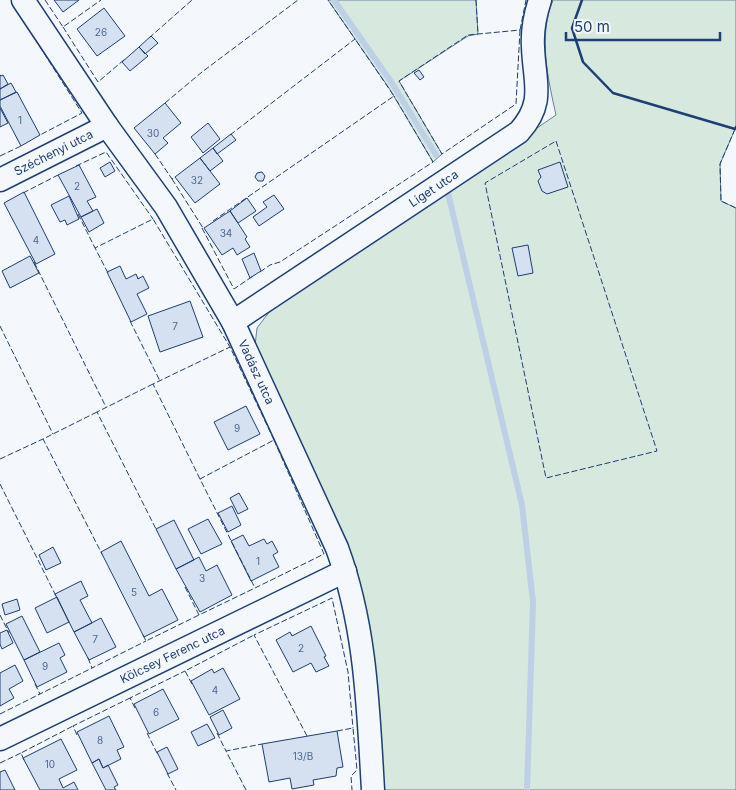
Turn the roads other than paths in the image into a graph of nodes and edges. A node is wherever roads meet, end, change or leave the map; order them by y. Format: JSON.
{"nodes":[{"id":1,"x":23,"y":0,"type":"edge"},
{"id":2,"x":540,"y":0,"type":"edge"},
{"id":3,"x":107,"y":126,"type":"junction"},
{"id":4,"x":0,"y":180,"type":"edge"},
{"id":5,"x":233,"y":322,"type":"junction"},
{"id":6,"x":346,"y":571,"type":"junction"},
{"id":7,"x":0,"y":739,"type":"edge"},
{"id":8,"x":373,"y":790,"type":"edge"}],
"edges":[{"from":1,"to":3,"type":"street","name":"Vadász utca"},
{"from":2,"to":5,"type":"street","name":"Liget utca"},
{"from":3,"to":4,"type":"street","name":"Széchenyi utca"},
{"from":3,"to":5,"type":"street","name":"Vadász utca"},
{"from":5,"to":6,"type":"street","name":"Vadász utca"},
{"from":6,"to":7,"type":"street","name":"Kölcsey Ferenc utca"},
{"from":6,"to":8,"type":"street","name":"Vadász utca"}]}
